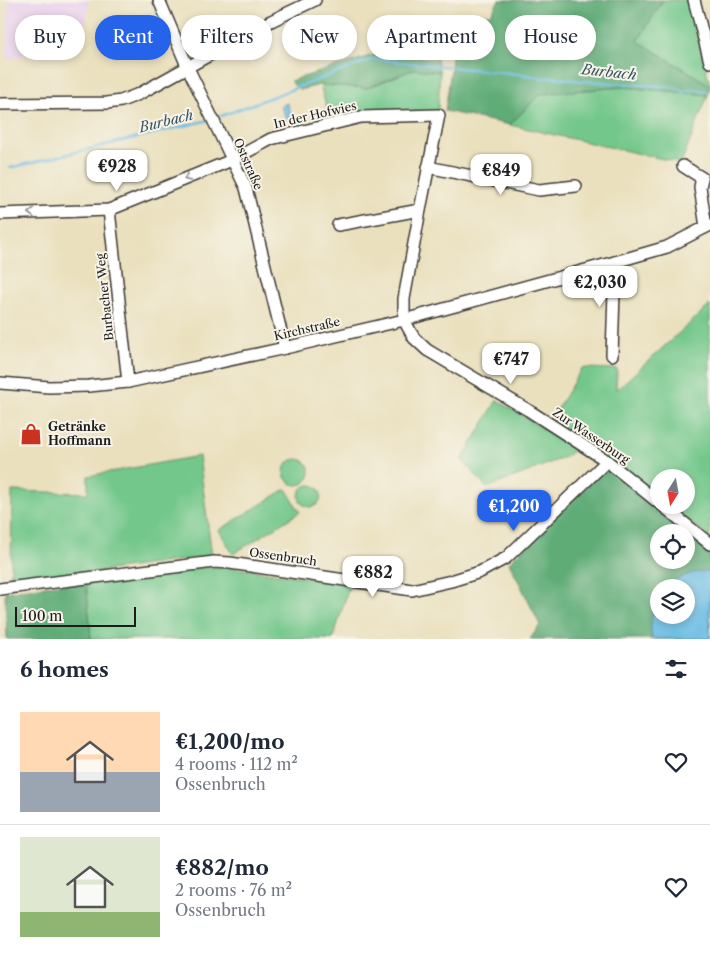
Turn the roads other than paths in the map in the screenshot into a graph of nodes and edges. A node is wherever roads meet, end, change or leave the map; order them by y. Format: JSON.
{"nodes":[{"id":1,"x":158,"y":0,"type":"edge"},
{"id":2,"x":315,"y":0,"type":"edge"},
{"id":3,"x":694,"y":0,"type":"edge"},
{"id":4,"x":710,"y":62,"type":"edge"},
{"id":5,"x":188,"y":68,"type":"junction"},
{"id":6,"x":0,"y":104,"type":"edge"},
{"id":7,"x":232,"y":160,"type":"junction"},
{"id":8,"x":683,"y":166,"type":"dead end"},
{"id":9,"x":428,"y":167,"type":"junction"},
{"id":10,"x":706,"y":178,"type":"edge"},
{"id":11,"x":576,"y":186,"type":"dead end"},
{"id":12,"x":109,"y":210,"type":"junction"},
{"id":13,"x":420,"y":210,"type":"junction"},
{"id":14,"x":0,"y":214,"type":"edge"},
{"id":15,"x":338,"y":225,"type":"dead end"},
{"id":16,"x":708,"y":226,"type":"edge"},
{"id":17,"x":615,"y":262,"type":"junction"},
{"id":18,"x":404,"y":320,"type":"junction"},
{"id":19,"x":285,"y":348,"type":"junction"},
{"id":20,"x":612,"y":354,"type":"dead end"},
{"id":21,"x":0,"y":382,"type":"edge"},
{"id":22,"x":128,"y":382,"type":"junction"},
{"id":23,"x":607,"y":461,"type":"junction"},
{"id":24,"x":650,"y":495,"type":"edge"},
{"id":25,"x":673,"y":514,"type":"edge"},
{"id":26,"x":710,"y":544,"type":"edge"},
{"id":27,"x":0,"y":588,"type":"edge"}],
"edges":[{"from":1,"to":5,"type":"street","name":"Oststraße"},
{"from":2,"to":5,"type":"street"},
{"from":3,"to":4,"type":"street"},
{"from":5,"to":6,"type":"street"},
{"from":5,"to":7,"type":"street","name":"Oststraße"},
{"from":7,"to":9,"type":"street","name":"In der Hofwies"},
{"from":7,"to":12,"type":"street","name":"In der Hofwies","one_way":true},
{"from":7,"to":19,"type":"street","name":"Oststraße"},
{"from":8,"to":10,"type":"street"},
{"from":9,"to":11,"type":"street"},
{"from":9,"to":13,"type":"street"},
{"from":10,"to":16,"type":"street","name":"Kirchstraße"},
{"from":12,"to":14,"type":"street","one_way":true},
{"from":12,"to":22,"type":"street","name":"Burbacher Weg"},
{"from":13,"to":15,"type":"street"},
{"from":13,"to":18,"type":"street"},
{"from":16,"to":17,"type":"street","name":"Kirchstraße"},
{"from":17,"to":18,"type":"street","name":"Kirchstraße"},
{"from":17,"to":20,"type":"street"},
{"from":18,"to":19,"type":"street","name":"Kirchstraße"},
{"from":18,"to":23,"type":"street","name":"Zur Wasserburg"},
{"from":19,"to":22,"type":"street","name":"Kirchstraße"},
{"from":21,"to":22,"type":"street","name":"Kirchstraße"},
{"from":23,"to":24,"type":"street","name":"Zur Wasserburg"},
{"from":23,"to":27,"type":"street","name":"Ossenbruch"},
{"from":25,"to":26,"type":"street"}]}
